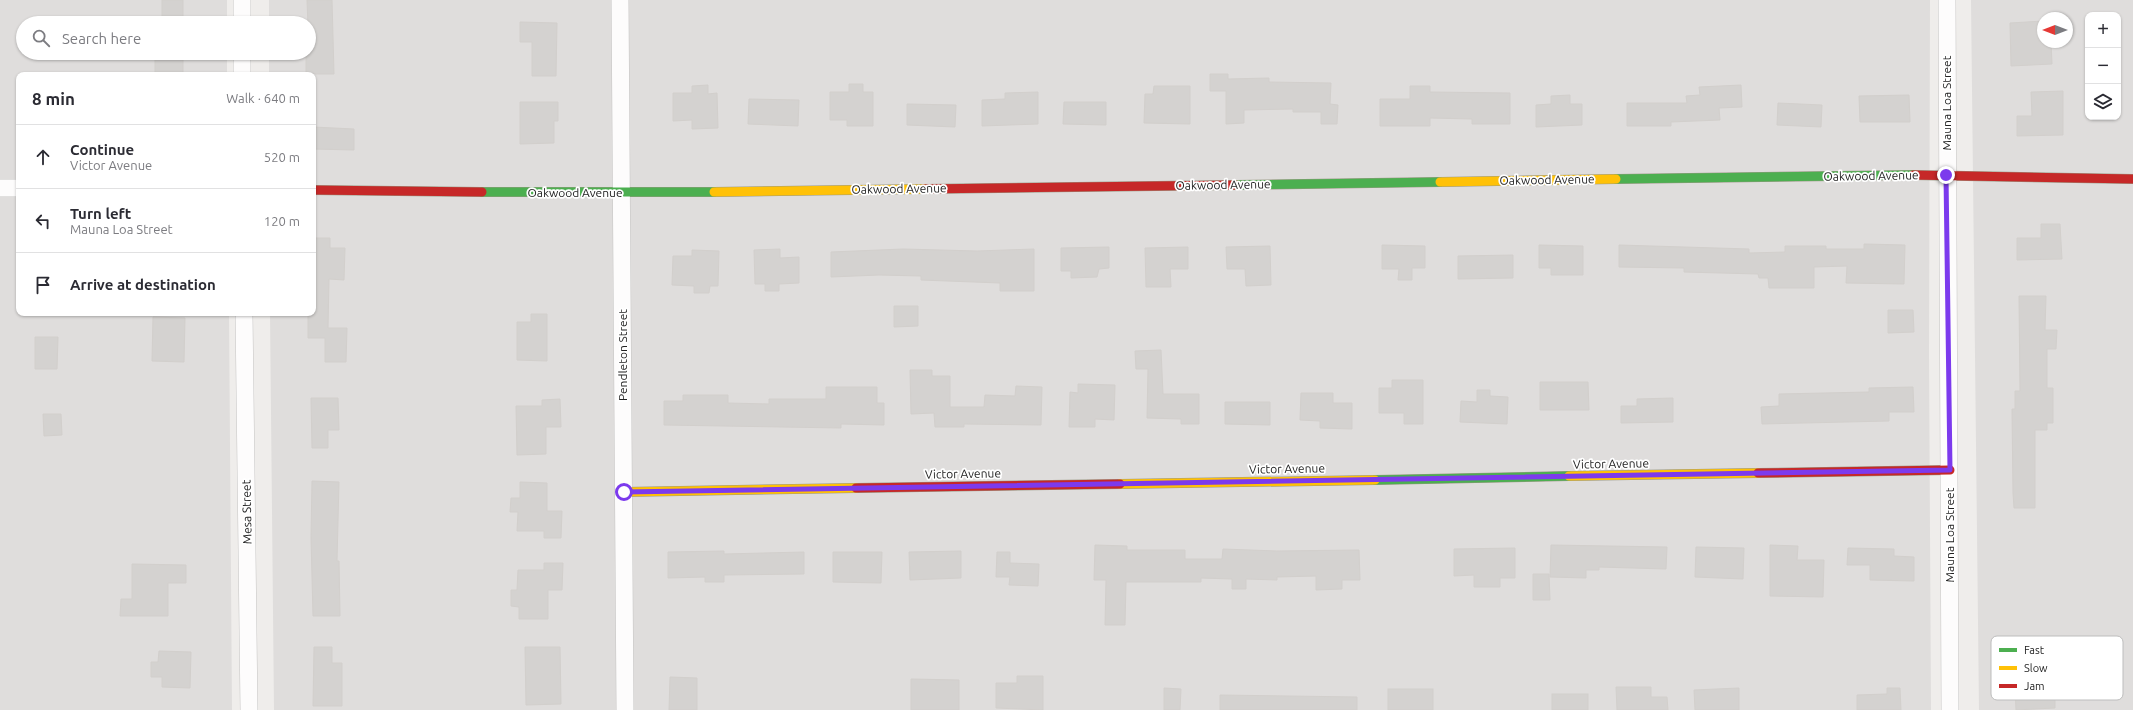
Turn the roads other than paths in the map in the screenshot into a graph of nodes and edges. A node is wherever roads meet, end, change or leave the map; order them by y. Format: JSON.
{"nodes":[{"id":1,"x":242,"y":0,"type":"edge"},
{"id":2,"x":620,"y":0,"type":"edge"},
{"id":3,"x":1947,"y":0,"type":"edge"},
{"id":4,"x":242,"y":16,"type":"edge"},
{"id":5,"x":242,"y":60,"type":"edge"},
{"id":6,"x":242,"y":72,"type":"edge"},
{"id":7,"x":1946,"y":175,"type":"junction"},
{"id":8,"x":2133,"y":179,"type":"edge"},
{"id":9,"x":0,"y":188,"type":"edge"},
{"id":10,"x":16,"y":188,"type":"edge"},
{"id":11,"x":316,"y":190,"type":"edge"},
{"id":12,"x":622,"y":193,"type":"junction"},
{"id":13,"x":244,"y":316,"type":"edge"},
{"id":14,"x":1950,"y":470,"type":"junction"},
{"id":15,"x":624,"y":492,"type":"junction"},
{"id":16,"x":249,"y":710,"type":"edge"},
{"id":17,"x":625,"y":710,"type":"edge"},
{"id":18,"x":1950,"y":710,"type":"edge"}],
"edges":[{"from":1,"to":4,"type":"street"},
{"from":2,"to":12,"type":"street","name":"Pendleton Street"},
{"from":3,"to":7,"type":"street","name":"Mauna Loa Street"},
{"from":5,"to":6,"type":"street"},
{"from":7,"to":8,"type":"street","name":"Oakwood Avenue"},
{"from":7,"to":12,"type":"street","name":"Oakwood Avenue"},
{"from":7,"to":14,"type":"street","name":"Mauna Loa Street"},
{"from":9,"to":10,"type":"street"},
{"from":11,"to":12,"type":"street","name":"Oakwood Avenue"},
{"from":12,"to":15,"type":"street","name":"Pendleton Street"},
{"from":13,"to":16,"type":"street","name":"Mesa Street"},
{"from":14,"to":15,"type":"street","name":"Victor Avenue"},
{"from":14,"to":18,"type":"street","name":"Mauna Loa Street"},
{"from":15,"to":17,"type":"street","name":"Pendleton Street"}]}
